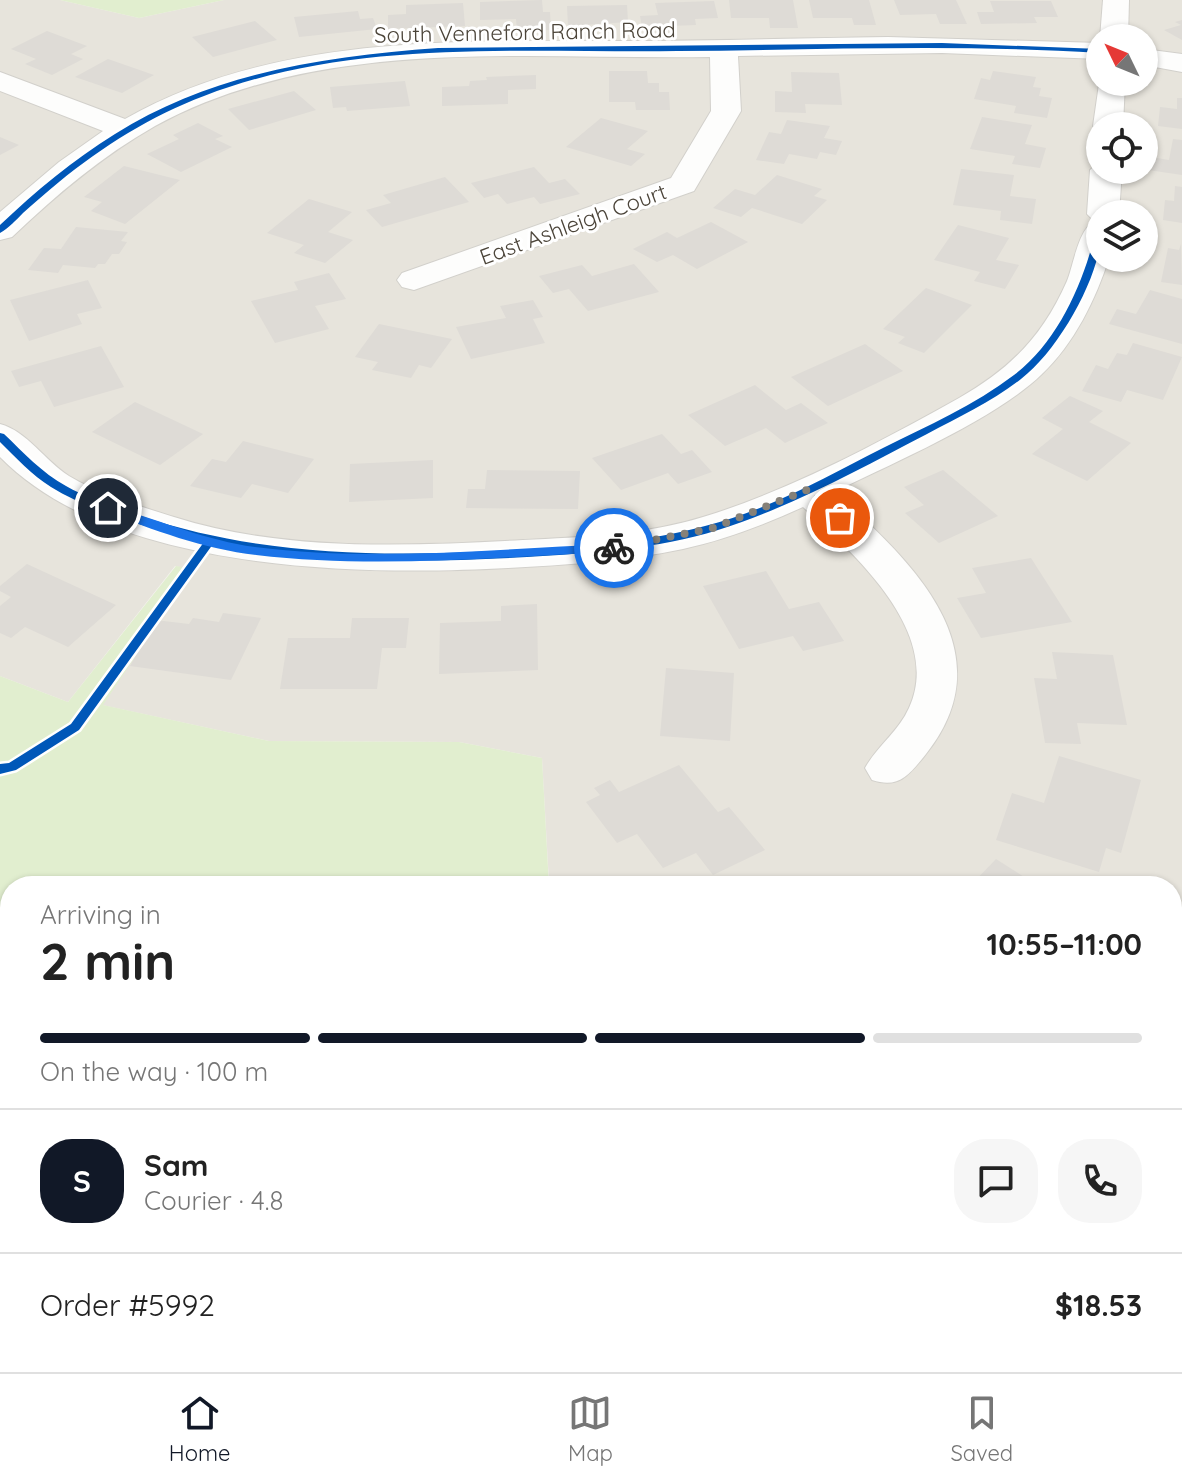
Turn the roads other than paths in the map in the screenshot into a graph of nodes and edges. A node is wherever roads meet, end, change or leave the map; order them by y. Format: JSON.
{"nodes":[{"id":1,"x":1116,"y":0,"type":"edge"},
{"id":2,"x":1115,"y":24,"type":"edge"},
{"id":3,"x":724,"y":48,"type":"junction"},
{"id":4,"x":1086,"y":51,"type":"edge"},
{"id":5,"x":1158,"y":59,"type":"edge"},
{"id":6,"x":1182,"y":63,"type":"edge"},
{"id":7,"x":0,"y":81,"type":"edge"},
{"id":8,"x":124,"y":129,"type":"junction"},
{"id":9,"x":0,"y":230,"type":"edge"},
{"id":10,"x":1087,"y":272,"type":"edge"},
{"id":11,"x":414,"y":280,"type":"dead end"},
{"id":12,"x":0,"y":436,"type":"edge"},
{"id":13,"x":807,"y":490,"type":"junction"},
{"id":14,"x":888,"y":768,"type":"dead end"}],
"edges":[{"from":1,"to":2,"type":"street"},
{"from":3,"to":4,"type":"street","name":"South Venneford Ranch Road"},
{"from":3,"to":8,"type":"street","name":"South Venneford Ranch Road"},
{"from":3,"to":11,"type":"street","name":"East Ashleigh Court"},
{"from":5,"to":6,"type":"street"},
{"from":7,"to":8,"type":"street"},
{"from":8,"to":9,"type":"street","name":"South Venneford Ranch Road"},
{"from":10,"to":13,"type":"street"},
{"from":12,"to":13,"type":"street"},
{"from":13,"to":14,"type":"street"}]}
